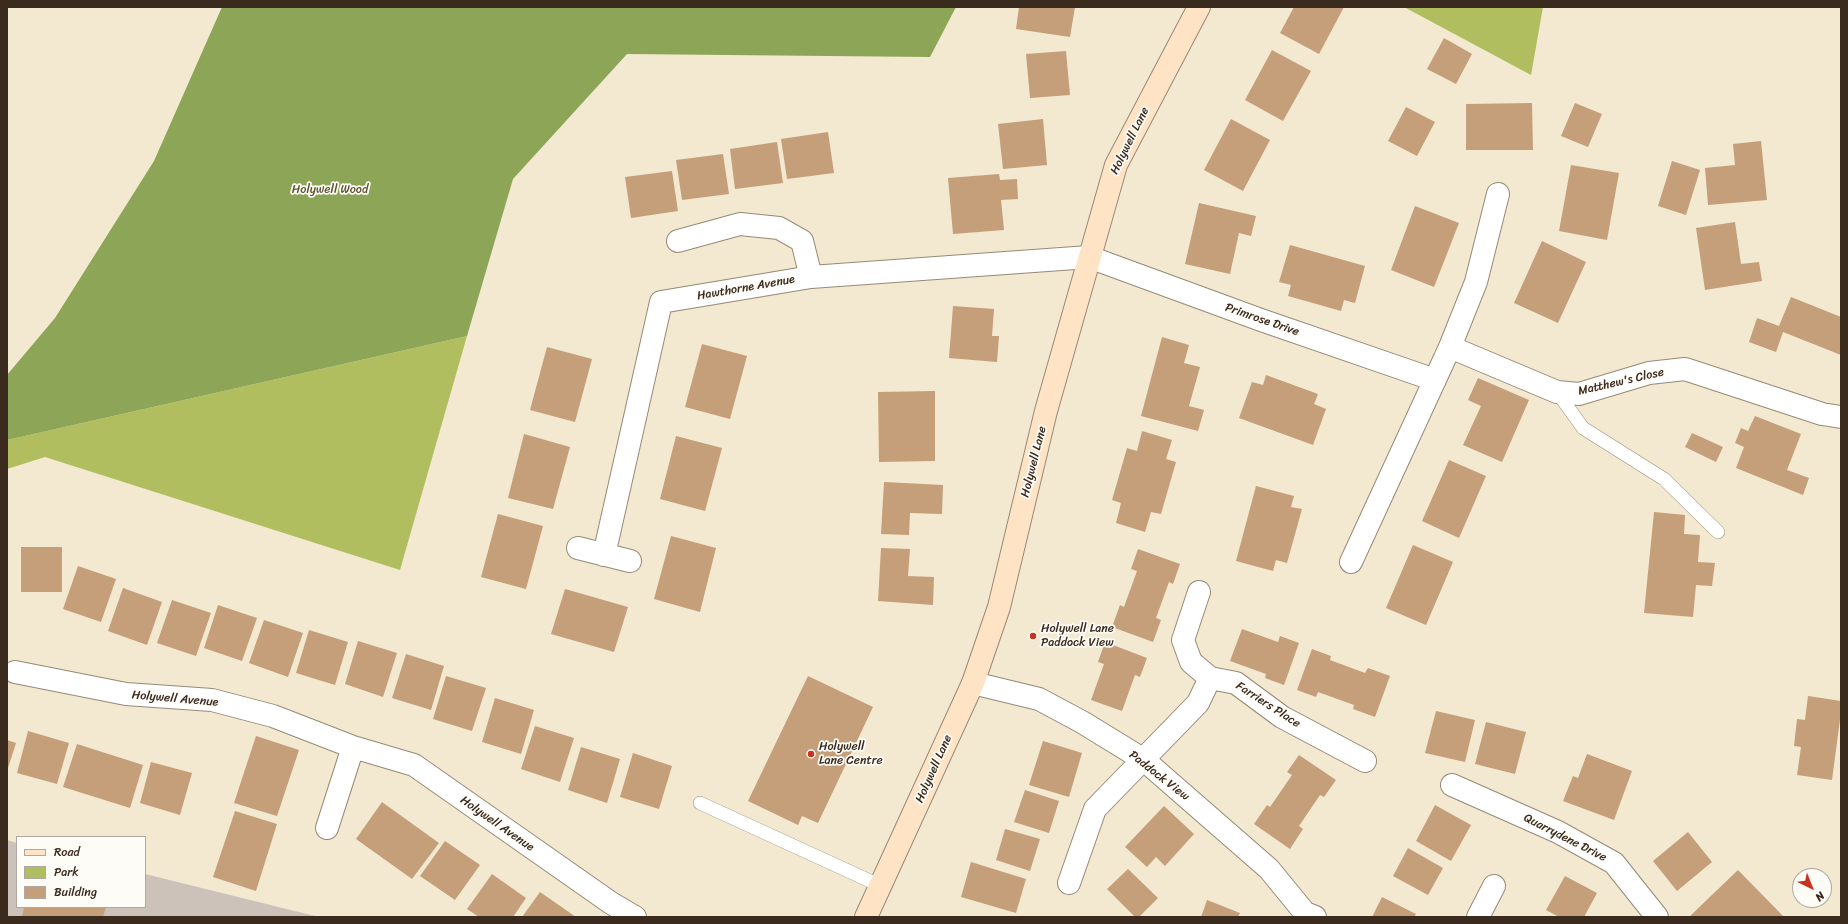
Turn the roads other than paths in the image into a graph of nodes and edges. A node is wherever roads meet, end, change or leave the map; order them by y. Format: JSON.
{"nodes":[{"id":1,"x":1199,"y":7,"type":"edge"},
{"id":2,"x":1498,"y":194,"type":"dead end"},
{"id":3,"x":678,"y":241,"type":"dead end"},
{"id":4,"x":1089,"y":258,"type":"junction"},
{"id":5,"x":811,"y":277,"type":"junction"},
{"id":6,"x":1450,"y":347,"type":"junction"},
{"id":7,"x":1435,"y":380,"type":"junction"},
{"id":8,"x":1557,"y":392,"type":"junction"},
{"id":9,"x":1841,"y":417,"type":"edge"},
{"id":10,"x":1718,"y":532,"type":"dead end"},
{"id":11,"x":578,"y":548,"type":"dead end"},
{"id":12,"x":604,"y":555,"type":"junction"},
{"id":13,"x":630,"y":561,"type":"dead end"},
{"id":14,"x":1351,"y":562,"type":"dead end"},
{"id":15,"x":1199,"y":592,"type":"dead end"},
{"id":16,"x":11,"y":675,"type":"edge"},
{"id":17,"x":1210,"y":678,"type":"junction"},
{"id":18,"x":973,"y":683,"type":"junction"},
{"id":19,"x":353,"y":747,"type":"junction"},
{"id":20,"x":1144,"y":760,"type":"junction"},
{"id":21,"x":1366,"y":760,"type":"dead end"},
{"id":22,"x":1452,"y":785,"type":"dead end"},
{"id":23,"x":700,"y":803,"type":"dead end"},
{"id":24,"x":327,"y":828,"type":"dead end"},
{"id":25,"x":1069,"y":883,"type":"dead end"},
{"id":26,"x":881,"y":886,"type":"junction"},
{"id":27,"x":1494,"y":886,"type":"dead end"},
{"id":28,"x":635,"y":917,"type":"edge"},
{"id":29,"x":866,"y":917,"type":"edge"},
{"id":30,"x":1315,"y":917,"type":"edge"},
{"id":31,"x":1478,"y":917,"type":"edge"},
{"id":32,"x":1657,"y":917,"type":"edge"}],
"edges":[{"from":1,"to":4,"type":"main road","name":"Holywell Lane"},
{"from":2,"to":6,"type":"street"},
{"from":3,"to":5,"type":"street"},
{"from":4,"to":5,"type":"street","name":"Hawthorne Avenue"},
{"from":4,"to":7,"type":"street","name":"Primrose Drive"},
{"from":4,"to":18,"type":"main road","name":"Holywell Lane"},
{"from":5,"to":12,"type":"street","name":"Hawthorne Avenue"},
{"from":6,"to":7,"type":"street"},
{"from":6,"to":8,"type":"street","name":"Matthew's Close"},
{"from":7,"to":14,"type":"street"},
{"from":8,"to":9,"type":"street","name":"Matthew's Close"},
{"from":8,"to":10,"type":"lane"},
{"from":11,"to":12,"type":"street"},
{"from":12,"to":13,"type":"street"},
{"from":15,"to":17,"type":"street","name":"Farriers Place"},
{"from":16,"to":19,"type":"street","name":"Holywell Avenue"},
{"from":17,"to":20,"type":"street"},
{"from":17,"to":21,"type":"street","name":"Farriers Place"},
{"from":18,"to":20,"type":"street","name":"Paddock View"},
{"from":18,"to":26,"type":"main road","name":"Holywell Lane"},
{"from":19,"to":24,"type":"street"},
{"from":19,"to":28,"type":"street","name":"Holywell Avenue"},
{"from":20,"to":25,"type":"street"},
{"from":20,"to":30,"type":"street","name":"Paddock View"},
{"from":22,"to":32,"type":"street","name":"Quarrydene Drive"},
{"from":23,"to":26,"type":"lane"},
{"from":26,"to":29,"type":"main road","name":"Holywell Lane"},
{"from":27,"to":31,"type":"street"}]}
